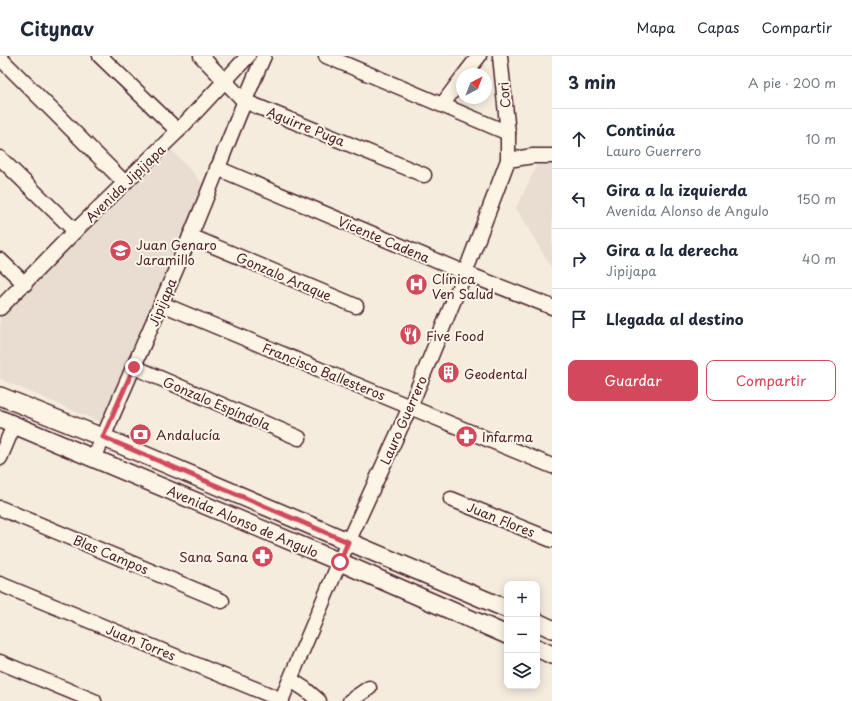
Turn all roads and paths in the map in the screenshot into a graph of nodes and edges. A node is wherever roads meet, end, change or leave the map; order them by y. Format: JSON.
{"nodes":[{"id":1,"x":100,"y":56,"type":"edge"},
{"id":2,"x":201,"y":56,"type":"edge"},
{"id":3,"x":248,"y":56,"type":"edge"},
{"id":4,"x":264,"y":56,"type":"edge"},
{"id":5,"x":326,"y":56,"type":"edge"},
{"id":6,"x":479,"y":56,"type":"edge"},
{"id":7,"x":500,"y":56,"type":"edge"},
{"id":8,"x":0,"y":58,"type":"edge"},
{"id":9,"x":470,"y":68,"type":"edge"},
{"id":10,"x":225,"y":79,"type":"junction"},
{"id":11,"x":456,"y":86,"type":"edge"},
{"id":12,"x":244,"y":101,"type":"junction"},
{"id":13,"x":442,"y":105,"type":"junction"},
{"id":14,"x":178,"y":131,"type":"junction"},
{"id":15,"x":508,"y":133,"type":"junction"},
{"id":16,"x":552,"y":156,"type":"edge"},
{"id":17,"x":0,"y":158,"type":"edge"},
{"id":18,"x":508,"y":160,"type":"junction"},
{"id":19,"x":218,"y":168,"type":"junction"},
{"id":20,"x":424,"y":175,"type":"dead end"},
{"id":21,"x":125,"y":183,"type":"junction"},
{"id":22,"x":75,"y":231,"type":"junction"},
{"id":23,"x":190,"y":236,"type":"junction"},
{"id":24,"x":0,"y":260,"type":"edge"},
{"id":25,"x":465,"y":273,"type":"junction"},
{"id":26,"x":24,"y":284,"type":"junction"},
{"id":27,"x":162,"y":304,"type":"junction"},
{"id":28,"x":356,"y":306,"type":"dead end"},
{"id":29,"x":0,"y":308,"type":"edge"},
{"id":30,"x":552,"y":308,"type":"edge"},
{"id":31,"x":134,"y":367,"type":"junction"},
{"id":32,"x":0,"y":396,"type":"edge"},
{"id":33,"x":410,"y":407,"type":"junction"},
{"id":34,"x":7,"y":422,"type":"edge"},
{"id":35,"x":103,"y":437,"type":"junction"},
{"id":36,"x":299,"y":438,"type":"dead end"},
{"id":37,"x":0,"y":458,"type":"edge"},
{"id":38,"x":94,"y":458,"type":"junction"},
{"id":39,"x":552,"y":466,"type":"edge"},
{"id":40,"x":451,"y":499,"type":"dead end"},
{"id":41,"x":0,"y":508,"type":"edge"},
{"id":42,"x":552,"y":540,"type":"edge"},
{"id":43,"x":348,"y":542,"type":"junction"},
{"id":44,"x":340,"y":562,"type":"junction"},
{"id":45,"x":0,"y":584,"type":"edge"},
{"id":46,"x":222,"y":601,"type":"dead end"},
{"id":47,"x":504,"y":608,"type":"edge"},
{"id":48,"x":540,"y":623,"type":"edge"},
{"id":49,"x":552,"y":629,"type":"edge"},
{"id":50,"x":504,"y":634,"type":"edge"},
{"id":51,"x":540,"y":649,"type":"edge"},
{"id":52,"x":552,"y":654,"type":"edge"},
{"id":53,"x":0,"y":662,"type":"edge"},
{"id":54,"x":291,"y":680,"type":"junction"},
{"id":55,"x":369,"y":688,"type":"dead end"},
{"id":56,"x":282,"y":700,"type":"edge"},
{"id":57,"x":94,"y":701,"type":"edge"},
{"id":58,"x":319,"y":701,"type":"edge"},
{"id":59,"x":350,"y":701,"type":"edge"}],
"edges":[{"from":1,"to":14,"type":"street"},
{"from":2,"to":10,"type":"street","name":"Aguirre Puga"},
{"from":3,"to":10,"type":"street","name":"Avenida Jipijapa"},
{"from":4,"to":12,"type":"street","name":"Jipijapa"},
{"from":5,"to":13,"type":"street"},
{"from":6,"to":9,"type":"street"},
{"from":7,"to":15,"type":"street","name":"Cori"},
{"from":8,"to":21,"type":"street"},
{"from":10,"to":12,"type":"street","name":"Aguirre Puga"},
{"from":10,"to":14,"type":"street","name":"Avenida Jipijapa"},
{"from":11,"to":13,"type":"street"},
{"from":12,"to":19,"type":"street","name":"Jipijapa"},
{"from":12,"to":20,"type":"street","name":"Aguirre Puga"},
{"from":13,"to":15,"type":"street"},
{"from":14,"to":21,"type":"street","name":"Avenida Jipijapa"},
{"from":15,"to":18,"type":"street","name":"Lauro Guerrero"},
{"from":16,"to":18,"type":"street"},
{"from":17,"to":22,"type":"street"},
{"from":18,"to":25,"type":"street","name":"Lauro Guerrero"},
{"from":19,"to":23,"type":"street","name":"Jipijapa"},
{"from":19,"to":25,"type":"street","name":"Vicente Cadena"},
{"from":21,"to":22,"type":"street","name":"Avenida Jipijapa"},
{"from":22,"to":26,"type":"street","name":"Avenida Jipijapa"},
{"from":23,"to":27,"type":"street","name":"Jipijapa"},
{"from":23,"to":28,"type":"street","name":"Gonzalo Araque"},
{"from":24,"to":26,"type":"street"},
{"from":25,"to":30,"type":"street","name":"Vicente Cadena"},
{"from":25,"to":33,"type":"street","name":"Lauro Guerrero"},
{"from":26,"to":29,"type":"street","name":"Avenida Jipijapa"},
{"from":27,"to":31,"type":"street","name":"Jipijapa"},
{"from":27,"to":33,"type":"street","name":"Francisco Ballesteros"},
{"from":31,"to":35,"type":"street","name":"Jipijapa"},
{"from":31,"to":36,"type":"street","name":"Gonzalo Espíndola"},
{"from":32,"to":35,"type":"main road","name":"Avenida Alonso de Angulo"},
{"from":33,"to":39,"type":"street","name":"Francisco Ballesteros"},
{"from":33,"to":43,"type":"street","name":"Lauro Guerrero"},
{"from":34,"to":37,"type":"street"},
{"from":34,"to":38,"type":"main road","name":"Avenida Alonso de Angulo"},
{"from":35,"to":38,"type":"street","name":"Jipijapa"},
{"from":35,"to":43,"type":"main road","name":"Avenida Alonso de Angulo"},
{"from":38,"to":44,"type":"main road","name":"Avenida Alonso de Angulo"},
{"from":40,"to":42,"type":"street","name":"Juan Flores"},
{"from":41,"to":46,"type":"street","name":"Blas Campos"},
{"from":43,"to":44,"type":"street","name":"Lauro Guerrero"},
{"from":43,"to":47,"type":"main road","name":"Avenida Alonso de Angulo"},
{"from":44,"to":50,"type":"main road","name":"Avenida Alonso de Angulo"},
{"from":44,"to":54,"type":"street","name":"Lauro Guerrero"},
{"from":45,"to":56,"type":"street","name":"Juan Torres"},
{"from":48,"to":49,"type":"main road"},
{"from":51,"to":52,"type":"main road"},
{"from":53,"to":57,"type":"street"},
{"from":54,"to":56,"type":"street","name":"Lauro Guerrero"},
{"from":54,"to":58,"type":"street"},
{"from":55,"to":59,"type":"street"}]}
